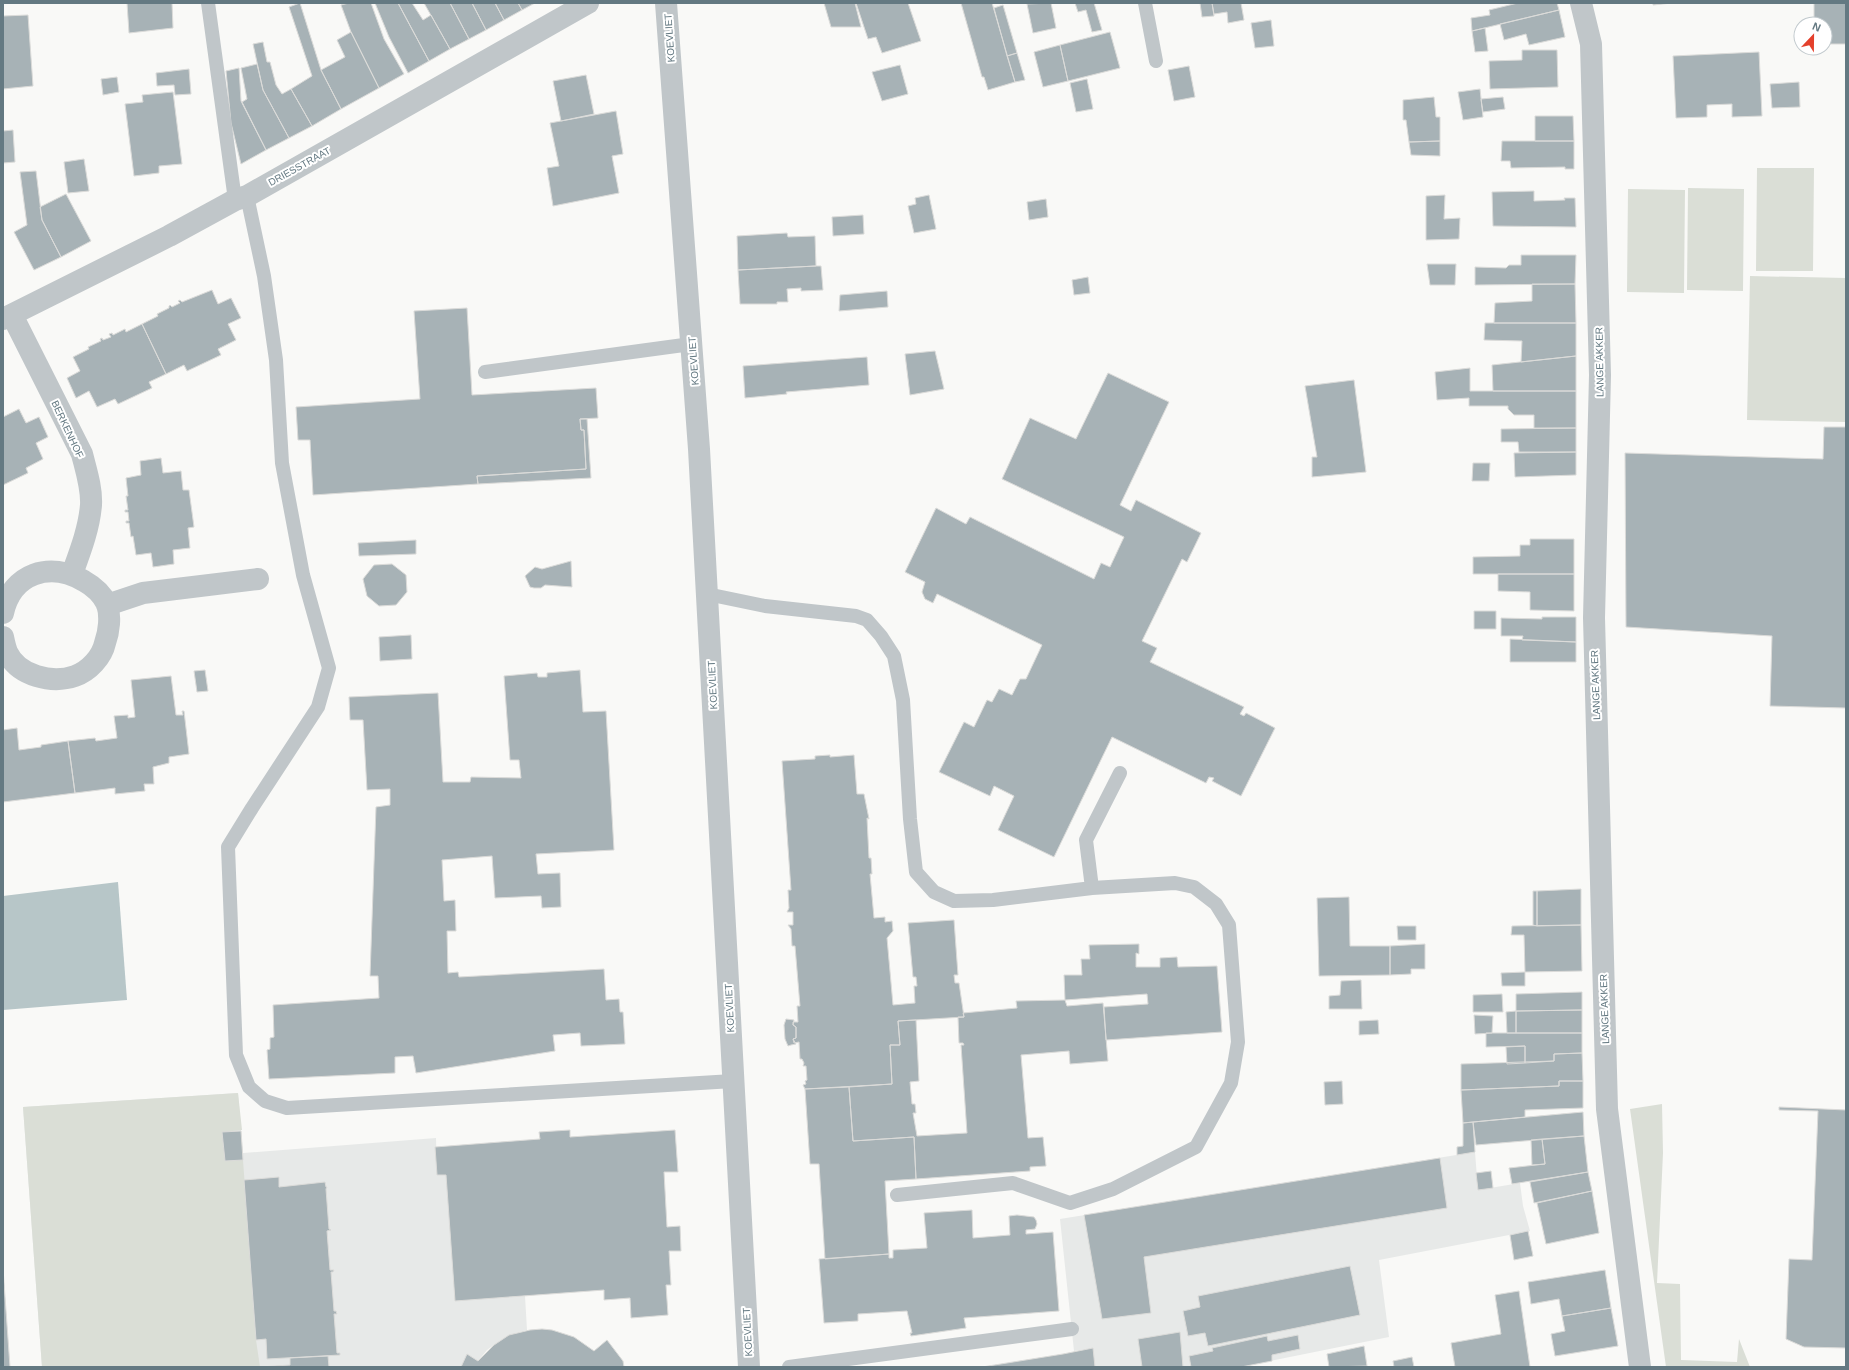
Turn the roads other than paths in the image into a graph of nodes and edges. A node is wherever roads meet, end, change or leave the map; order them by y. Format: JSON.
{"nodes":[{"id":1,"x":208,"y":3,"type":"edge"},
{"id":2,"x":588,"y":3,"type":"edge"},
{"id":3,"x":666,"y":3,"type":"edge"},
{"id":4,"x":1145,"y":3,"type":"edge"},
{"id":5,"x":1582,"y":3,"type":"edge"},
{"id":6,"x":1156,"y":61,"type":"dead end"},
{"id":7,"x":241,"y":198,"type":"junction"},
{"id":8,"x":7,"y":317,"type":"edge"},
{"id":9,"x":691,"y":344,"type":"junction"},
{"id":10,"x":485,"y":372,"type":"dead end"},
{"id":11,"x":72,"y":574,"type":"junction"},
{"id":12,"x":258,"y":579,"type":"dead end"},
{"id":13,"x":707,"y":594,"type":"junction"},
{"id":14,"x":107,"y":605,"type":"junction"},
{"id":15,"x":3,"y":613,"type":"edge"},
{"id":16,"x":3,"y":637,"type":"edge"},
{"id":17,"x":1120,"y":773,"type":"dead end"},
{"id":18,"x":1092,"y":888,"type":"junction"},
{"id":19,"x":733,"y":1081,"type":"junction"},
{"id":20,"x":897,"y":1195,"type":"dead end"},
{"id":21,"x":1072,"y":1329,"type":"dead end"},
{"id":22,"x":749,"y":1367,"type":"edge"},
{"id":23,"x":789,"y":1367,"type":"edge"},
{"id":24,"x":1640,"y":1367,"type":"edge"}],
"edges":[{"from":1,"to":7,"type":"lane"},
{"from":2,"to":7,"type":"street","name":"DRIESSTRAAT"},
{"from":3,"to":9,"type":"street","name":"KOEVLIET"},
{"from":4,"to":6,"type":"lane"},
{"from":5,"to":24,"type":"street","name":"LANGE AKKER"},
{"from":7,"to":8,"type":"street","name":"DRIESSTRAAT"},
{"from":7,"to":19,"type":"lane"},
{"from":8,"to":11,"type":"street","name":"BERKENHOF"},
{"from":9,"to":10,"type":"lane"},
{"from":9,"to":13,"type":"street","name":"KOEVLIET"},
{"from":11,"to":14,"type":"street"},
{"from":11,"to":15,"type":"street"},
{"from":12,"to":14,"type":"street"},
{"from":13,"to":18,"type":"lane"},
{"from":13,"to":19,"type":"street","name":"KOEVLIET"},
{"from":14,"to":16,"type":"street"},
{"from":17,"to":18,"type":"lane"},
{"from":18,"to":20,"type":"lane"},
{"from":19,"to":22,"type":"street","name":"KOEVLIET"},
{"from":21,"to":23,"type":"lane"}]}
